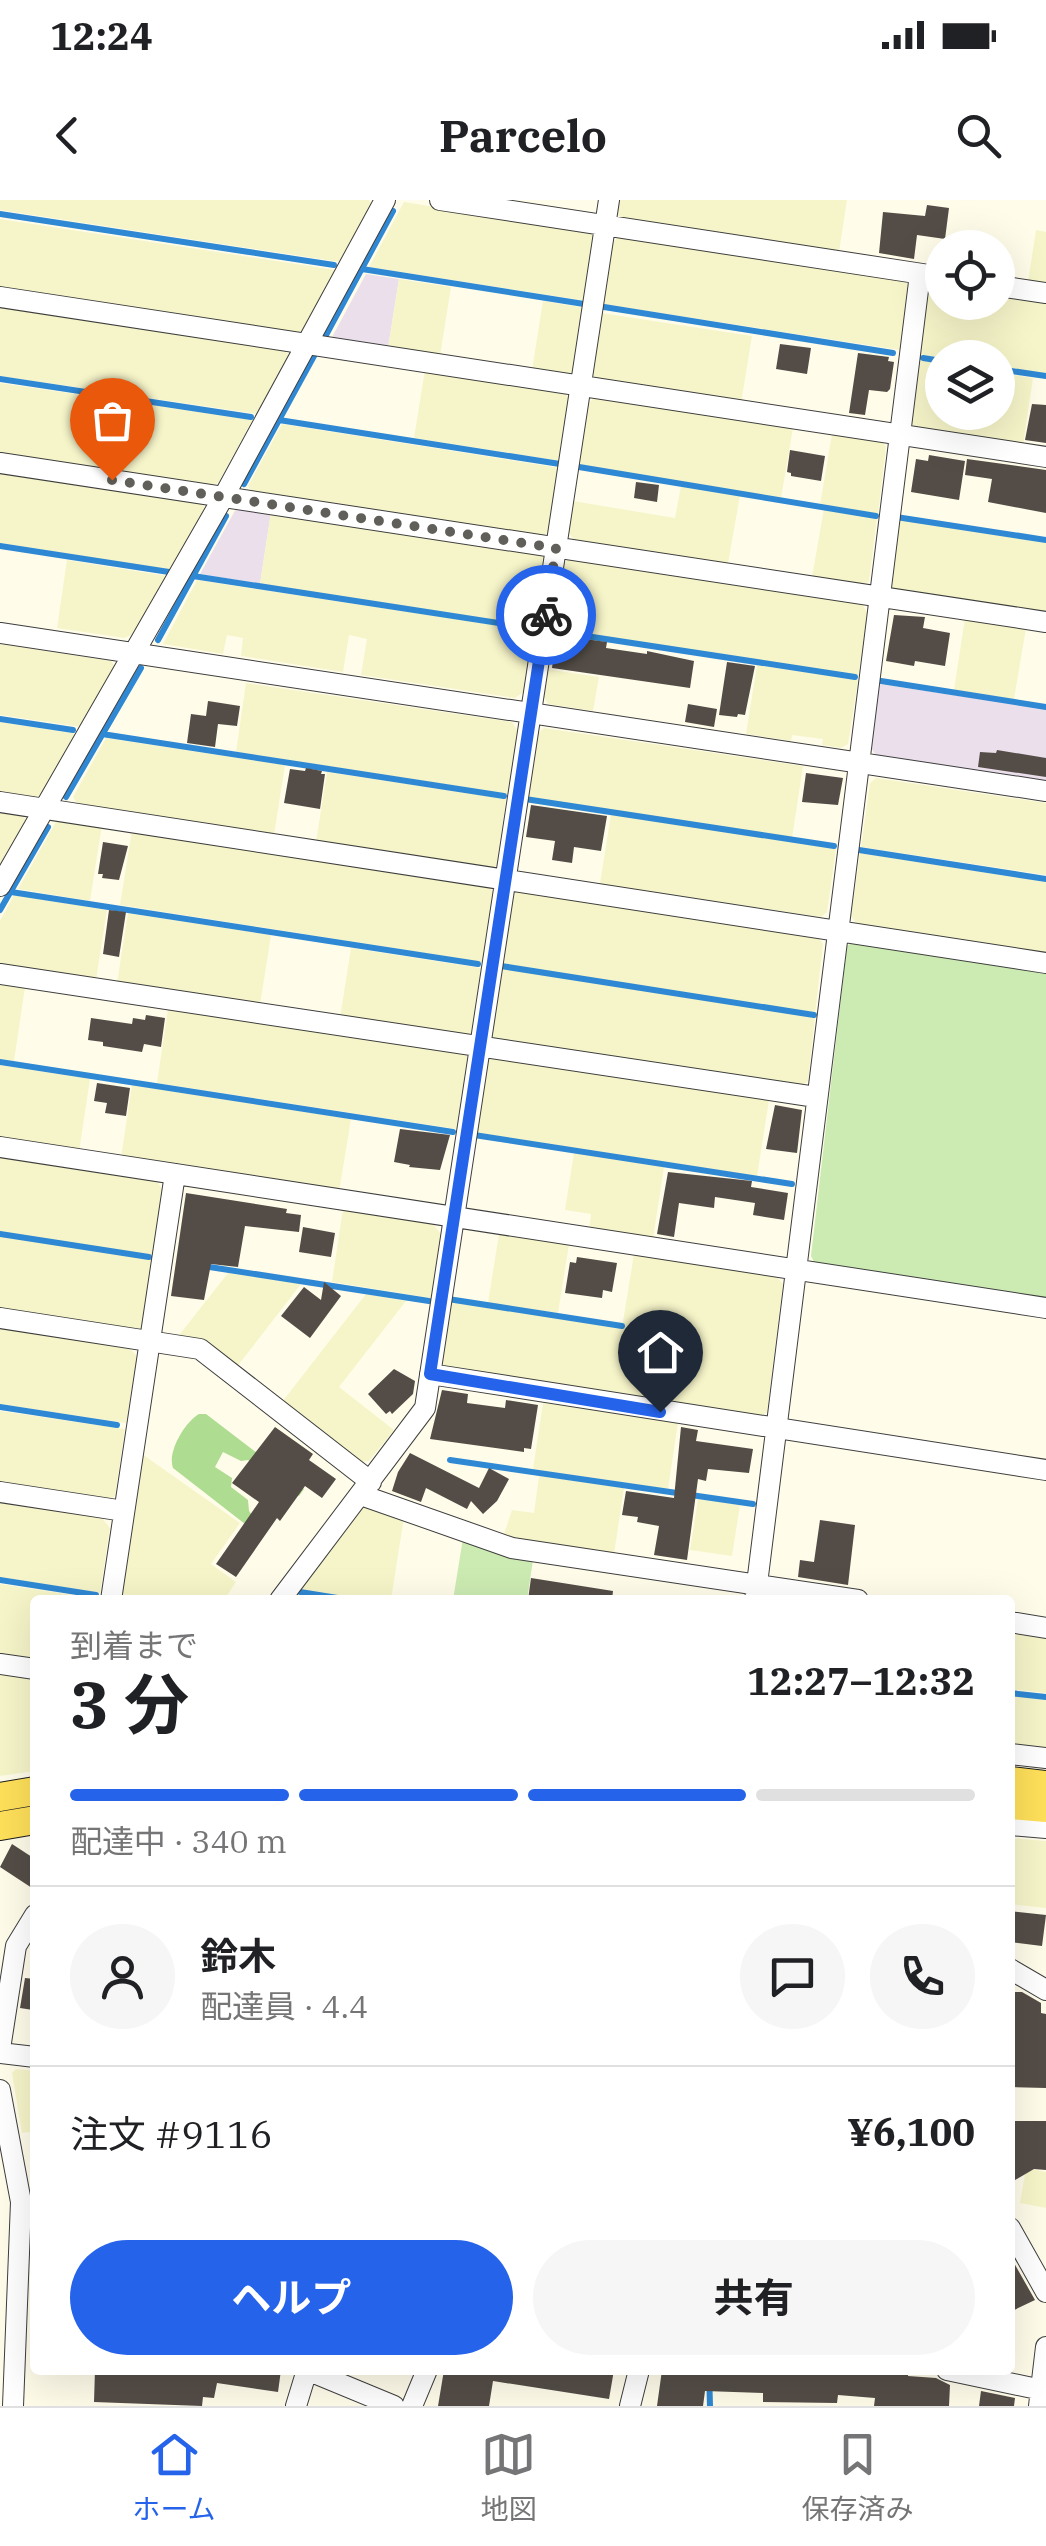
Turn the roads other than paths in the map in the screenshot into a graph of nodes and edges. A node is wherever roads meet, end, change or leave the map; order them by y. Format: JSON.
{"nodes":[{"id":1,"x":385,"y":200,"type":"edge"},
{"id":2,"x":440,"y":200,"type":"edge"},
{"id":3,"x":609,"y":200,"type":"edge"},
{"id":4,"x":606,"y":226,"type":"junction"},
{"id":5,"x":920,"y":274,"type":"junction"},
{"id":6,"x":925,"y":275,"type":"edge"},
{"id":7,"x":1015,"y":288,"type":"edge"},
{"id":8,"x":1046,"y":293,"type":"edge"},
{"id":9,"x":0,"y":297,"type":"edge"},
{"id":10,"x":307,"y":344,"type":"junction"},
{"id":11,"x":581,"y":386,"type":"junction"},
{"id":12,"x":900,"y":435,"type":"junction"},
{"id":13,"x":1046,"y":457,"type":"edge"},
{"id":14,"x":0,"y":463,"type":"edge"},
{"id":15,"x":224,"y":496,"type":"junction"},
{"id":16,"x":556,"y":548,"type":"junction"},
{"id":17,"x":880,"y":596,"type":"junction"},
{"id":18,"x":1046,"y":622,"type":"edge"},
{"id":19,"x":0,"y":633,"type":"edge"},
{"id":20,"x":134,"y":653,"type":"junction"},
{"id":21,"x":531,"y":713,"type":"junction"},
{"id":22,"x":859,"y":763,"type":"junction"},
{"id":23,"x":1046,"y":791,"type":"edge"},
{"id":24,"x":0,"y":802,"type":"edge"},
{"id":25,"x":44,"y":808,"type":"junction"},
{"id":26,"x":506,"y":880,"type":"junction"},
{"id":27,"x":0,"y":886,"type":"edge"},
{"id":28,"x":838,"y":930,"type":"junction"},
{"id":29,"x":1046,"y":962,"type":"edge"},
{"id":30,"x":0,"y":974,"type":"edge"},
{"id":31,"x":480,"y":1046,"type":"junction"},
{"id":32,"x":816,"y":1097,"type":"junction"},
{"id":33,"x":0,"y":1147,"type":"edge"},
{"id":34,"x":174,"y":1174,"type":"junction"},
{"id":35,"x":454,"y":1217,"type":"junction"},
{"id":36,"x":795,"y":1270,"type":"junction"},
{"id":37,"x":1046,"y":1308,"type":"edge"},
{"id":38,"x":0,"y":1318,"type":"edge"},
{"id":39,"x":150,"y":1341,"type":"junction"},
{"id":40,"x":430,"y":1374,"type":"junction"},
{"id":41,"x":776,"y":1430,"type":"junction"},
{"id":42,"x":1046,"y":1470,"type":"edge"},
{"id":43,"x":366,"y":1488,"type":"junction"},
{"id":44,"x":0,"y":1492,"type":"edge"},
{"id":45,"x":124,"y":1512,"type":"junction"},
{"id":46,"x":756,"y":1593,"type":"edge"},
{"id":47,"x":112,"y":1595,"type":"edge"},
{"id":48,"x":284,"y":1595,"type":"edge"},
{"id":49,"x":785,"y":1595,"type":"edge"},
{"id":50,"x":1015,"y":1623,"type":"edge"},
{"id":51,"x":1046,"y":1628,"type":"edge"},
{"id":52,"x":0,"y":1664,"type":"edge"},
{"id":53,"x":30,"y":1668,"type":"edge"},
{"id":54,"x":1015,"y":1755,"type":"edge"},
{"id":55,"x":1046,"y":1758,"type":"edge"},
{"id":56,"x":1015,"y":1782,"type":"edge"},
{"id":57,"x":1046,"y":1785,"type":"edge"},
{"id":58,"x":30,"y":1792,"type":"edge"},
{"id":59,"x":0,"y":1797,"type":"edge"},
{"id":60,"x":1015,"y":1805,"type":"edge"},
{"id":61,"x":1046,"y":1808,"type":"edge"},
{"id":62,"x":30,"y":1821,"type":"edge"},
{"id":63,"x":1015,"y":1825,"type":"edge"},
{"id":64,"x":0,"y":1826,"type":"edge"},
{"id":65,"x":1046,"y":1828,"type":"edge"},
{"id":66,"x":30,"y":1922,"type":"edge"},
{"id":67,"x":1015,"y":1972,"type":"edge"},
{"id":68,"x":1046,"y":1990,"type":"edge"},
{"id":69,"x":0,"y":2051,"type":"edge"},
{"id":70,"x":30,"y":2056,"type":"edge"},
{"id":71,"x":0,"y":2090,"type":"edge"},
{"id":72,"x":1015,"y":2237,"type":"edge"},
{"id":73,"x":1046,"y":2292,"type":"edge"},
{"id":74,"x":25,"y":2309,"type":"edge"},
{"id":75,"x":1046,"y":2348,"type":"edge"},
{"id":76,"x":305,"y":2375,"type":"edge"},
{"id":77,"x":319,"y":2375,"type":"edge"},
{"id":78,"x":425,"y":2375,"type":"edge"},
{"id":79,"x":637,"y":2375,"type":"edge"},
{"id":80,"x":963,"y":2375,"type":"edge"},
{"id":81,"x":1040,"y":2398,"type":"edge"},
{"id":82,"x":14,"y":2406,"type":"edge"},
{"id":83,"x":296,"y":2406,"type":"edge"},
{"id":84,"x":394,"y":2406,"type":"edge"},
{"id":85,"x":412,"y":2406,"type":"edge"},
{"id":86,"x":630,"y":2406,"type":"edge"}],
"edges":[{"from":1,"to":10,"type":"street"},
{"from":2,"to":4,"type":"street"},
{"from":3,"to":4,"type":"street"},
{"from":4,"to":5,"type":"street"},
{"from":4,"to":11,"type":"street"},
{"from":5,"to":6,"type":"street"},
{"from":5,"to":12,"type":"street"},
{"from":7,"to":8,"type":"street"},
{"from":9,"to":10,"type":"street"},
{"from":10,"to":11,"type":"street"},
{"from":10,"to":15,"type":"street"},
{"from":11,"to":12,"type":"street"},
{"from":11,"to":16,"type":"street"},
{"from":12,"to":13,"type":"street"},
{"from":12,"to":17,"type":"street"},
{"from":14,"to":15,"type":"street"},
{"from":15,"to":16,"type":"street"},
{"from":15,"to":20,"type":"street"},
{"from":16,"to":17,"type":"street"},
{"from":16,"to":21,"type":"street"},
{"from":17,"to":18,"type":"street"},
{"from":17,"to":22,"type":"street"},
{"from":19,"to":20,"type":"street"},
{"from":20,"to":21,"type":"street"},
{"from":20,"to":25,"type":"street"},
{"from":21,"to":22,"type":"street"},
{"from":21,"to":26,"type":"street"},
{"from":22,"to":23,"type":"street"},
{"from":22,"to":28,"type":"street"},
{"from":24,"to":25,"type":"street"},
{"from":25,"to":26,"type":"street"},
{"from":25,"to":27,"type":"street"},
{"from":26,"to":28,"type":"street"},
{"from":26,"to":31,"type":"street"},
{"from":28,"to":29,"type":"street"},
{"from":28,"to":32,"type":"street"},
{"from":30,"to":31,"type":"street"},
{"from":31,"to":32,"type":"street"},
{"from":31,"to":35,"type":"street"},
{"from":32,"to":36,"type":"street"},
{"from":33,"to":34,"type":"street"},
{"from":34,"to":35,"type":"street"},
{"from":34,"to":39,"type":"street"},
{"from":35,"to":36,"type":"street"},
{"from":35,"to":40,"type":"street"},
{"from":36,"to":37,"type":"street"},
{"from":36,"to":41,"type":"street"},
{"from":38,"to":39,"type":"street"},
{"from":39,"to":43,"type":"street"},
{"from":39,"to":45,"type":"street"},
{"from":40,"to":41,"type":"street"},
{"from":40,"to":43,"type":"street"},
{"from":41,"to":42,"type":"street"},
{"from":41,"to":46,"type":"street"},
{"from":43,"to":46,"type":"street"},
{"from":43,"to":48,"type":"street"},
{"from":44,"to":45,"type":"street"},
{"from":45,"to":47,"type":"street"},
{"from":46,"to":49,"type":"street"},
{"from":50,"to":51,"type":"street"},
{"from":52,"to":53,"type":"street"},
{"from":54,"to":55,"type":"street"},
{"from":56,"to":57,"type":"main road"},
{"from":58,"to":59,"type":"main road"},
{"from":60,"to":61,"type":"main road"},
{"from":62,"to":64,"type":"main road"},
{"from":63,"to":65,"type":"street"},
{"from":66,"to":69,"type":"street"},
{"from":67,"to":68,"type":"street"},
{"from":69,"to":70,"type":"street"},
{"from":71,"to":74,"type":"street"},
{"from":72,"to":73,"type":"street"},
{"from":74,"to":82,"type":"street"},
{"from":75,"to":81,"type":"street"},
{"from":76,"to":83,"type":"street"},
{"from":77,"to":84,"type":"street"},
{"from":78,"to":85,"type":"street"},
{"from":79,"to":86,"type":"street"},
{"from":80,"to":81,"type":"street"}]}
